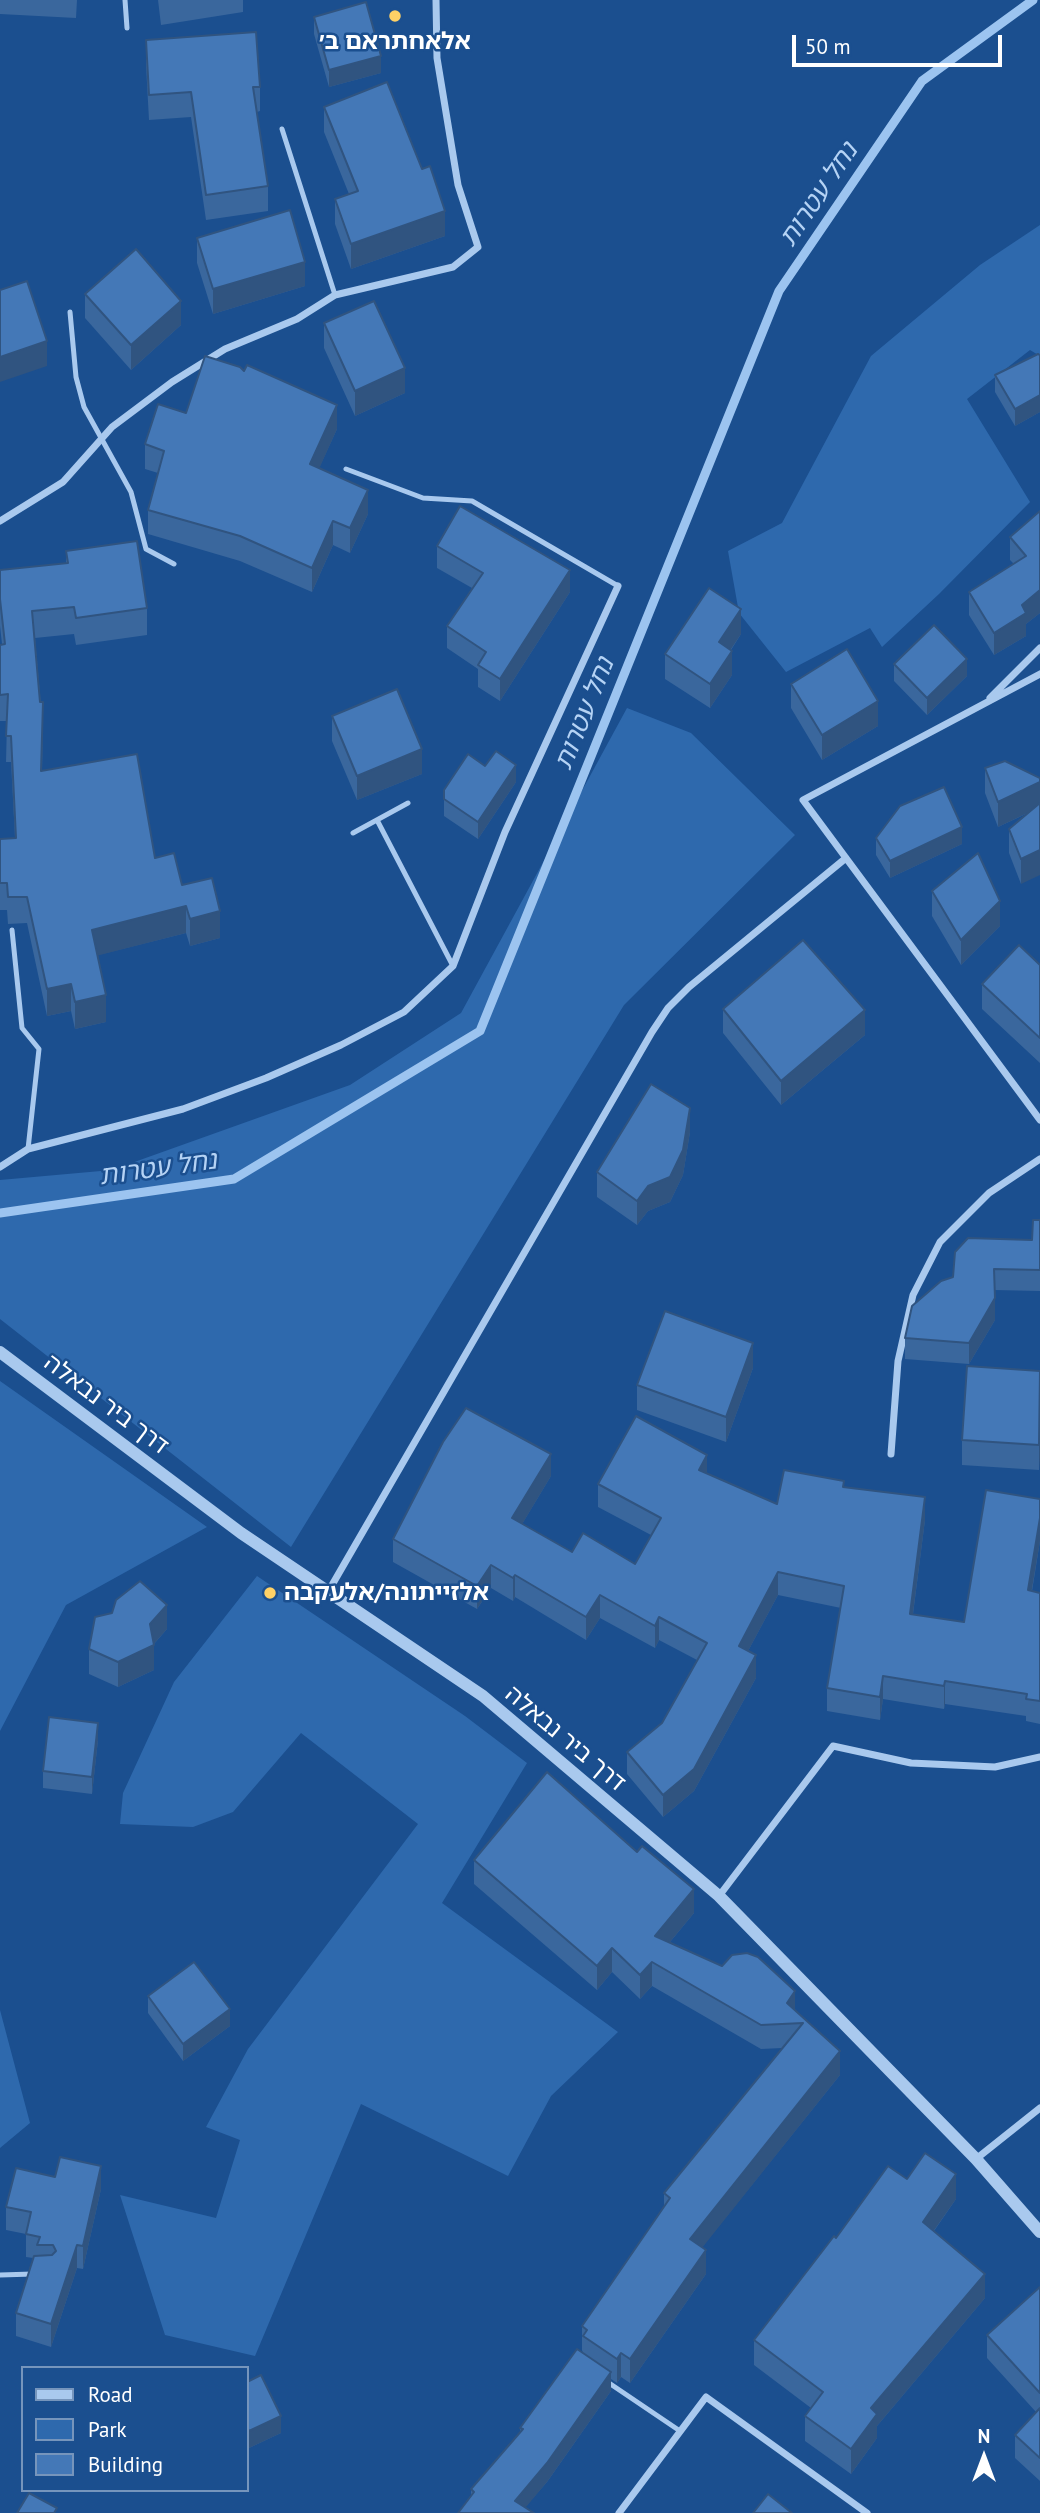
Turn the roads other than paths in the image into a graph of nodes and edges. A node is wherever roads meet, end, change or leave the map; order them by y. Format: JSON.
{"nodes":[{"id":1,"x":125,"y":0,"type":"edge"},
{"id":2,"x":436,"y":0,"type":"edge"},
{"id":3,"x":127,"y":28,"type":"dead end"},
{"id":4,"x":282,"y":129,"type":"dead end"},
{"id":5,"x":335,"y":295,"type":"junction"},
{"id":6,"x":70,"y":312,"type":"dead end"},
{"id":7,"x":101,"y":439,"type":"junction"},
{"id":8,"x":346,"y":468,"type":"dead end"},
{"id":9,"x":0,"y":521,"type":"edge"},
{"id":10,"x":174,"y":564,"type":"dead end"},
{"id":11,"x":618,"y":586,"type":"joint"},
{"id":12,"x":1040,"y":648,"type":"edge"},
{"id":13,"x":1040,"y":674,"type":"edge"},
{"id":14,"x":982,"y":706,"type":"junction"},
{"id":15,"x":408,"y":803,"type":"dead end"},
{"id":16,"x":377,"y":820,"type":"junction"},
{"id":17,"x":353,"y":832,"type":"dead end"},
{"id":18,"x":846,"y":858,"type":"junction"},
{"id":19,"x":12,"y":930,"type":"dead end"},
{"id":20,"x":453,"y":967,"type":"junction"},
{"id":21,"x":1040,"y":1120,"type":"edge"},
{"id":22,"x":28,"y":1149,"type":"junction"},
{"id":23,"x":1040,"y":1159,"type":"edge"},
{"id":24,"x":0,"y":1167,"type":"edge"},
{"id":25,"x":0,"y":1352,"type":"edge"},
{"id":26,"x":891,"y":1454,"type":"dead end"},
{"id":27,"x":328,"y":1592,"type":"junction"},
{"id":28,"x":1040,"y":1758,"type":"edge"},
{"id":29,"x":719,"y":1896,"type":"junction"},
{"id":30,"x":1040,"y":2108,"type":"edge"},
{"id":31,"x":976,"y":2159,"type":"junction"},
{"id":32,"x":1040,"y":2232,"type":"edge"},
{"id":33,"x":38,"y":2274,"type":"edge"},
{"id":34,"x":0,"y":2275,"type":"edge"},
{"id":35,"x":595,"y":2374,"type":"edge"},
{"id":36,"x":680,"y":2431,"type":"junction"},
{"id":37,"x":619,"y":2513,"type":"edge"},
{"id":38,"x":867,"y":2513,"type":"edge"}],
"edges":[{"from":1,"to":3,"type":"lane"},
{"from":2,"to":5,"type":"street"},
{"from":4,"to":5,"type":"lane"},
{"from":5,"to":7,"type":"street"},
{"from":6,"to":7,"type":"lane"},
{"from":7,"to":9,"type":"street"},
{"from":7,"to":10,"type":"lane"},
{"from":8,"to":11,"type":"lane"},
{"from":11,"to":20,"type":"street"},
{"from":12,"to":14,"type":"street"},
{"from":13,"to":14,"type":"street"},
{"from":14,"to":18,"type":"street"},
{"from":15,"to":16,"type":"lane"},
{"from":16,"to":17,"type":"lane"},
{"from":16,"to":20,"type":"lane"},
{"from":18,"to":21,"type":"street"},
{"from":18,"to":27,"type":"street"},
{"from":19,"to":22,"type":"lane"},
{"from":20,"to":22,"type":"street"},
{"from":22,"to":24,"type":"street"},
{"from":23,"to":26,"type":"street"},
{"from":25,"to":27,"type":"street","name":"דרך ביר נבאלה"},
{"from":27,"to":29,"type":"street","name":"דרך ביר נבאלה"},
{"from":28,"to":29,"type":"street"},
{"from":29,"to":31,"type":"street","name":"דרך ביר נבאלה"},
{"from":30,"to":31,"type":"street"},
{"from":31,"to":32,"type":"street","name":"דרך ביר נבאלה"},
{"from":33,"to":34,"type":"lane"},
{"from":35,"to":36,"type":"lane"},
{"from":36,"to":37,"type":"street"},
{"from":36,"to":38,"type":"street"}]}
